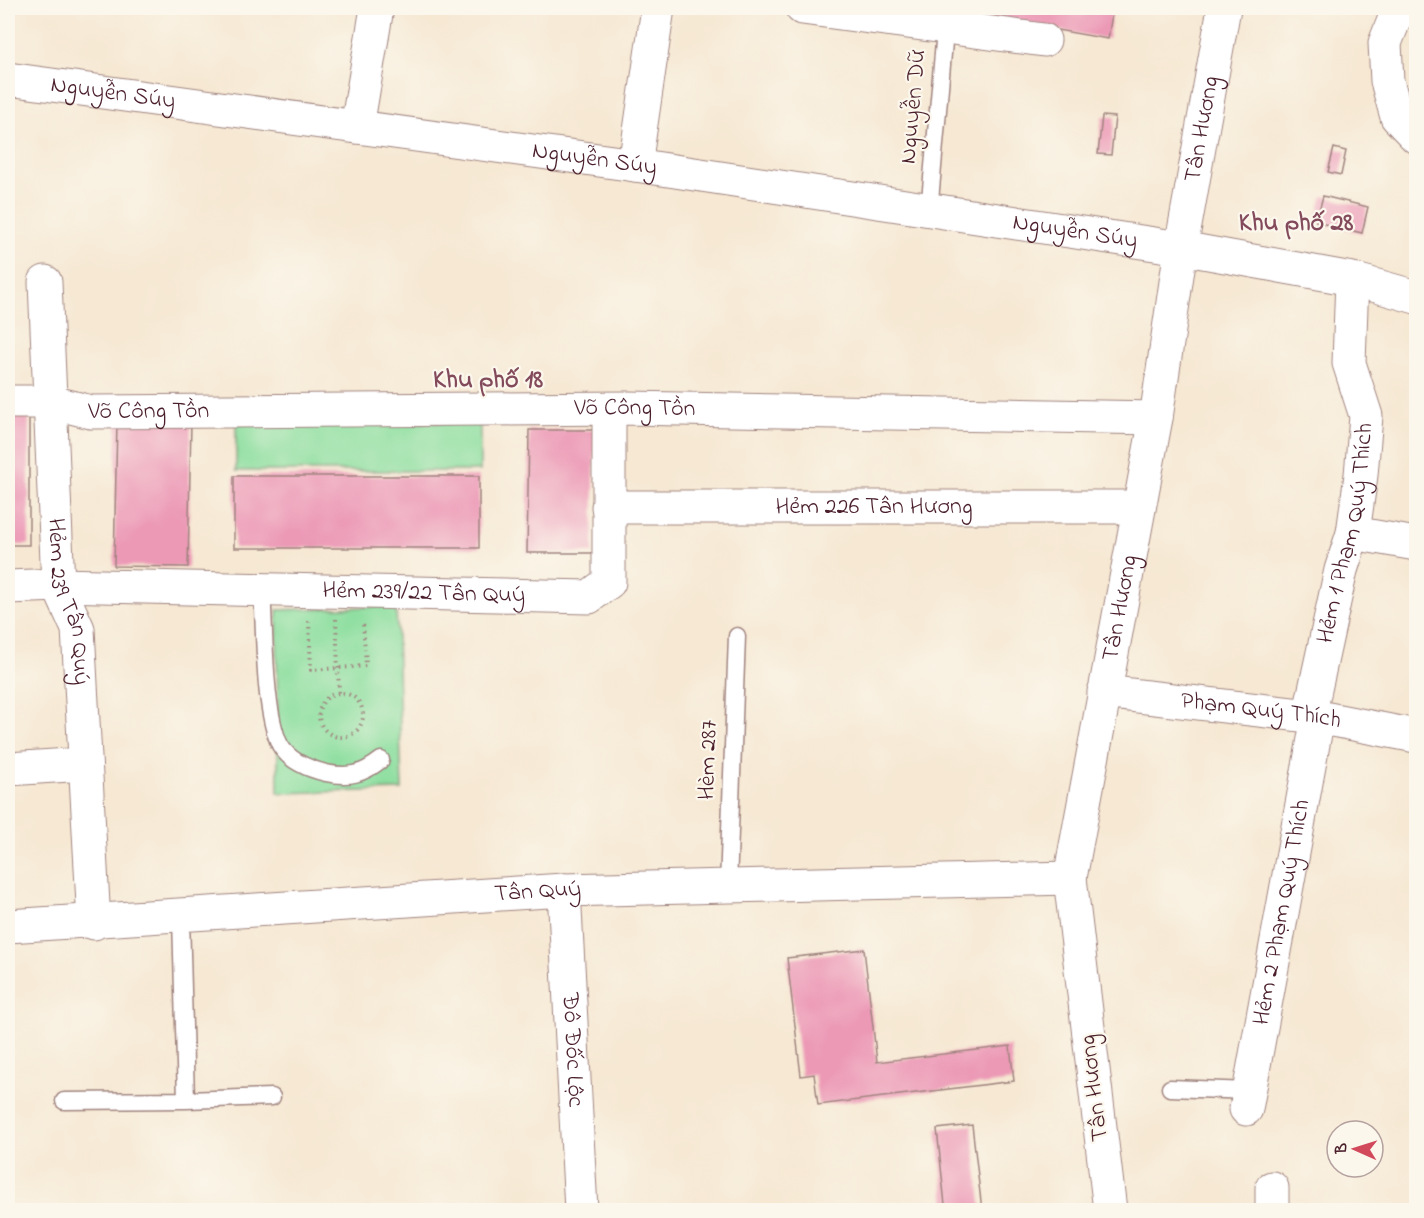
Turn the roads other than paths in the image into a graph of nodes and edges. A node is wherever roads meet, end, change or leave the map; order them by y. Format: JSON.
{"nodes":[{"id":1,"x":377,"y":8,"type":"edge"},
{"id":2,"x":658,"y":8,"type":"edge"},
{"id":3,"x":802,"y":8,"type":"edge"},
{"id":4,"x":1224,"y":8,"type":"edge"},
{"id":5,"x":1399,"y":8,"type":"edge"},
{"id":6,"x":946,"y":17,"type":"edge"},
{"id":7,"x":1044,"y":40,"type":"dead end"},
{"id":8,"x":8,"y":79,"type":"edge"},
{"id":9,"x":357,"y":127,"type":"junction"},
{"id":10,"x":1416,"y":137,"type":"edge"},
{"id":11,"x":635,"y":165,"type":"junction"},
{"id":12,"x":929,"y":212,"type":"junction"},
{"id":13,"x":1181,"y":248,"type":"junction"},
{"id":14,"x":1352,"y":279,"type":"junction"},
{"id":15,"x":45,"y":282,"type":"dead end"},
{"id":16,"x":1416,"y":297,"type":"edge"},
{"id":17,"x":8,"y":402,"type":"edge"},
{"id":18,"x":51,"y":402,"type":"junction"},
{"id":19,"x":609,"y":409,"type":"junction"},
{"id":20,"x":1156,"y":418,"type":"junction"},
{"id":21,"x":608,"y":507,"type":"junction"},
{"id":22,"x":1139,"y":507,"type":"junction"},
{"id":23,"x":1353,"y":533,"type":"junction"},
{"id":24,"x":1416,"y":544,"type":"edge"},
{"id":25,"x":58,"y":585,"type":"junction"},
{"id":26,"x":8,"y":587,"type":"edge"},
{"id":27,"x":262,"y":589,"type":"junction"},
{"id":28,"x":737,"y":636,"type":"dead end"},
{"id":29,"x":1104,"y":692,"type":"junction"},
{"id":30,"x":1314,"y":717,"type":"junction"},
{"id":31,"x":1416,"y":736,"type":"edge"},
{"id":32,"x":381,"y":760,"type":"dead end"},
{"id":33,"x":85,"y":764,"type":"junction"},
{"id":34,"x":8,"y":769,"type":"edge"},
{"id":35,"x":1070,"y":878,"type":"junction"},
{"id":36,"x":728,"y":886,"type":"junction"},
{"id":37,"x":564,"y":891,"type":"junction"},
{"id":38,"x":181,"y":916,"type":"junction"},
{"id":39,"x":94,"y":923,"type":"junction"},
{"id":40,"x":8,"y":926,"type":"edge"},
{"id":41,"x":1170,"y":1088,"type":"dead end"},
{"id":42,"x":272,"y":1097,"type":"dead end"},
{"id":43,"x":186,"y":1100,"type":"junction"},
{"id":44,"x":1248,"y":1100,"type":"joint"},
{"id":45,"x":64,"y":1101,"type":"dead end"},
{"id":46,"x":582,"y":1210,"type":"edge"},
{"id":47,"x":1110,"y":1210,"type":"edge"}],
"edges":[{"from":1,"to":9,"type":"street"},
{"from":2,"to":11,"type":"street"},
{"from":3,"to":6,"type":"street"},
{"from":4,"to":13,"type":"street","name":"Tân Hương"},
{"from":5,"to":10,"type":"street"},
{"from":6,"to":7,"type":"street"},
{"from":6,"to":12,"type":"lane","name":"Nguyễn Dữ"},
{"from":8,"to":9,"type":"street","name":"Nguyễn Súy"},
{"from":9,"to":11,"type":"street","name":"Nguyễn Súy"},
{"from":11,"to":12,"type":"street","name":"Nguyễn Súy"},
{"from":12,"to":13,"type":"street","name":"Nguyễn Súy"},
{"from":13,"to":14,"type":"street","name":"Nguyễn Súy"},
{"from":13,"to":20,"type":"street","name":"Tân Hương"},
{"from":14,"to":16,"type":"street","name":"Nguyễn Súy"},
{"from":14,"to":23,"type":"street","name":"Hẻm 1 Phạm Quý Thích"},
{"from":15,"to":18,"type":"street","name":"Hẻm 239 Tân Quý"},
{"from":17,"to":18,"type":"street","name":"Võ Công Tồn"},
{"from":18,"to":19,"type":"street","name":"Võ Công Tồn"},
{"from":18,"to":25,"type":"street","name":"Hẻm 239 Tân Quý"},
{"from":19,"to":20,"type":"street","name":"Võ Công Tồn"},
{"from":19,"to":21,"type":"street","name":"Hẻm 239/22 Tân Quý"},
{"from":20,"to":22,"type":"street","name":"Tân Hương"},
{"from":21,"to":22,"type":"street","name":"Hẻm 226 Tân Hương"},
{"from":21,"to":27,"type":"street","name":"Hẻm 239/22 Tân Quý"},
{"from":22,"to":29,"type":"street","name":"Tân Hương"},
{"from":23,"to":24,"type":"street"},
{"from":23,"to":30,"type":"street","name":"Hẻm 1 Phạm Quý Thích"},
{"from":25,"to":26,"type":"street","name":"Hẻm 239/22 Tân Quý"},
{"from":25,"to":27,"type":"street","name":"Hẻm 239/22 Tân Quý"},
{"from":25,"to":33,"type":"street","name":"Hẻm 239 Tân Quý"},
{"from":27,"to":32,"type":"lane"},
{"from":28,"to":36,"type":"lane","name":"Hèm 287"},
{"from":29,"to":30,"type":"street","name":"Phạm Quý Thích"},
{"from":29,"to":35,"type":"street","name":"Tân Hương"},
{"from":30,"to":31,"type":"street","name":"Phạm Quý Thích"},
{"from":30,"to":44,"type":"street","name":"Hẻm 2 Phạm Quý Thích"},
{"from":33,"to":34,"type":"street"},
{"from":33,"to":39,"type":"street","name":"Hẻm 239 Tân Quý"},
{"from":35,"to":36,"type":"street","name":"Tân Quý"},
{"from":35,"to":47,"type":"street","name":"Tân Hương"},
{"from":36,"to":37,"type":"street","name":"Tân Quý"},
{"from":37,"to":38,"type":"street","name":"Tân Quý"},
{"from":37,"to":46,"type":"street","name":"Đô Đốc Lộc"},
{"from":38,"to":39,"type":"street","name":"Tân Quý"},
{"from":38,"to":43,"type":"lane"},
{"from":39,"to":40,"type":"street","name":"Tân Quý"},
{"from":41,"to":44,"type":"lane"},
{"from":42,"to":43,"type":"lane"},
{"from":43,"to":45,"type":"lane"}]}
